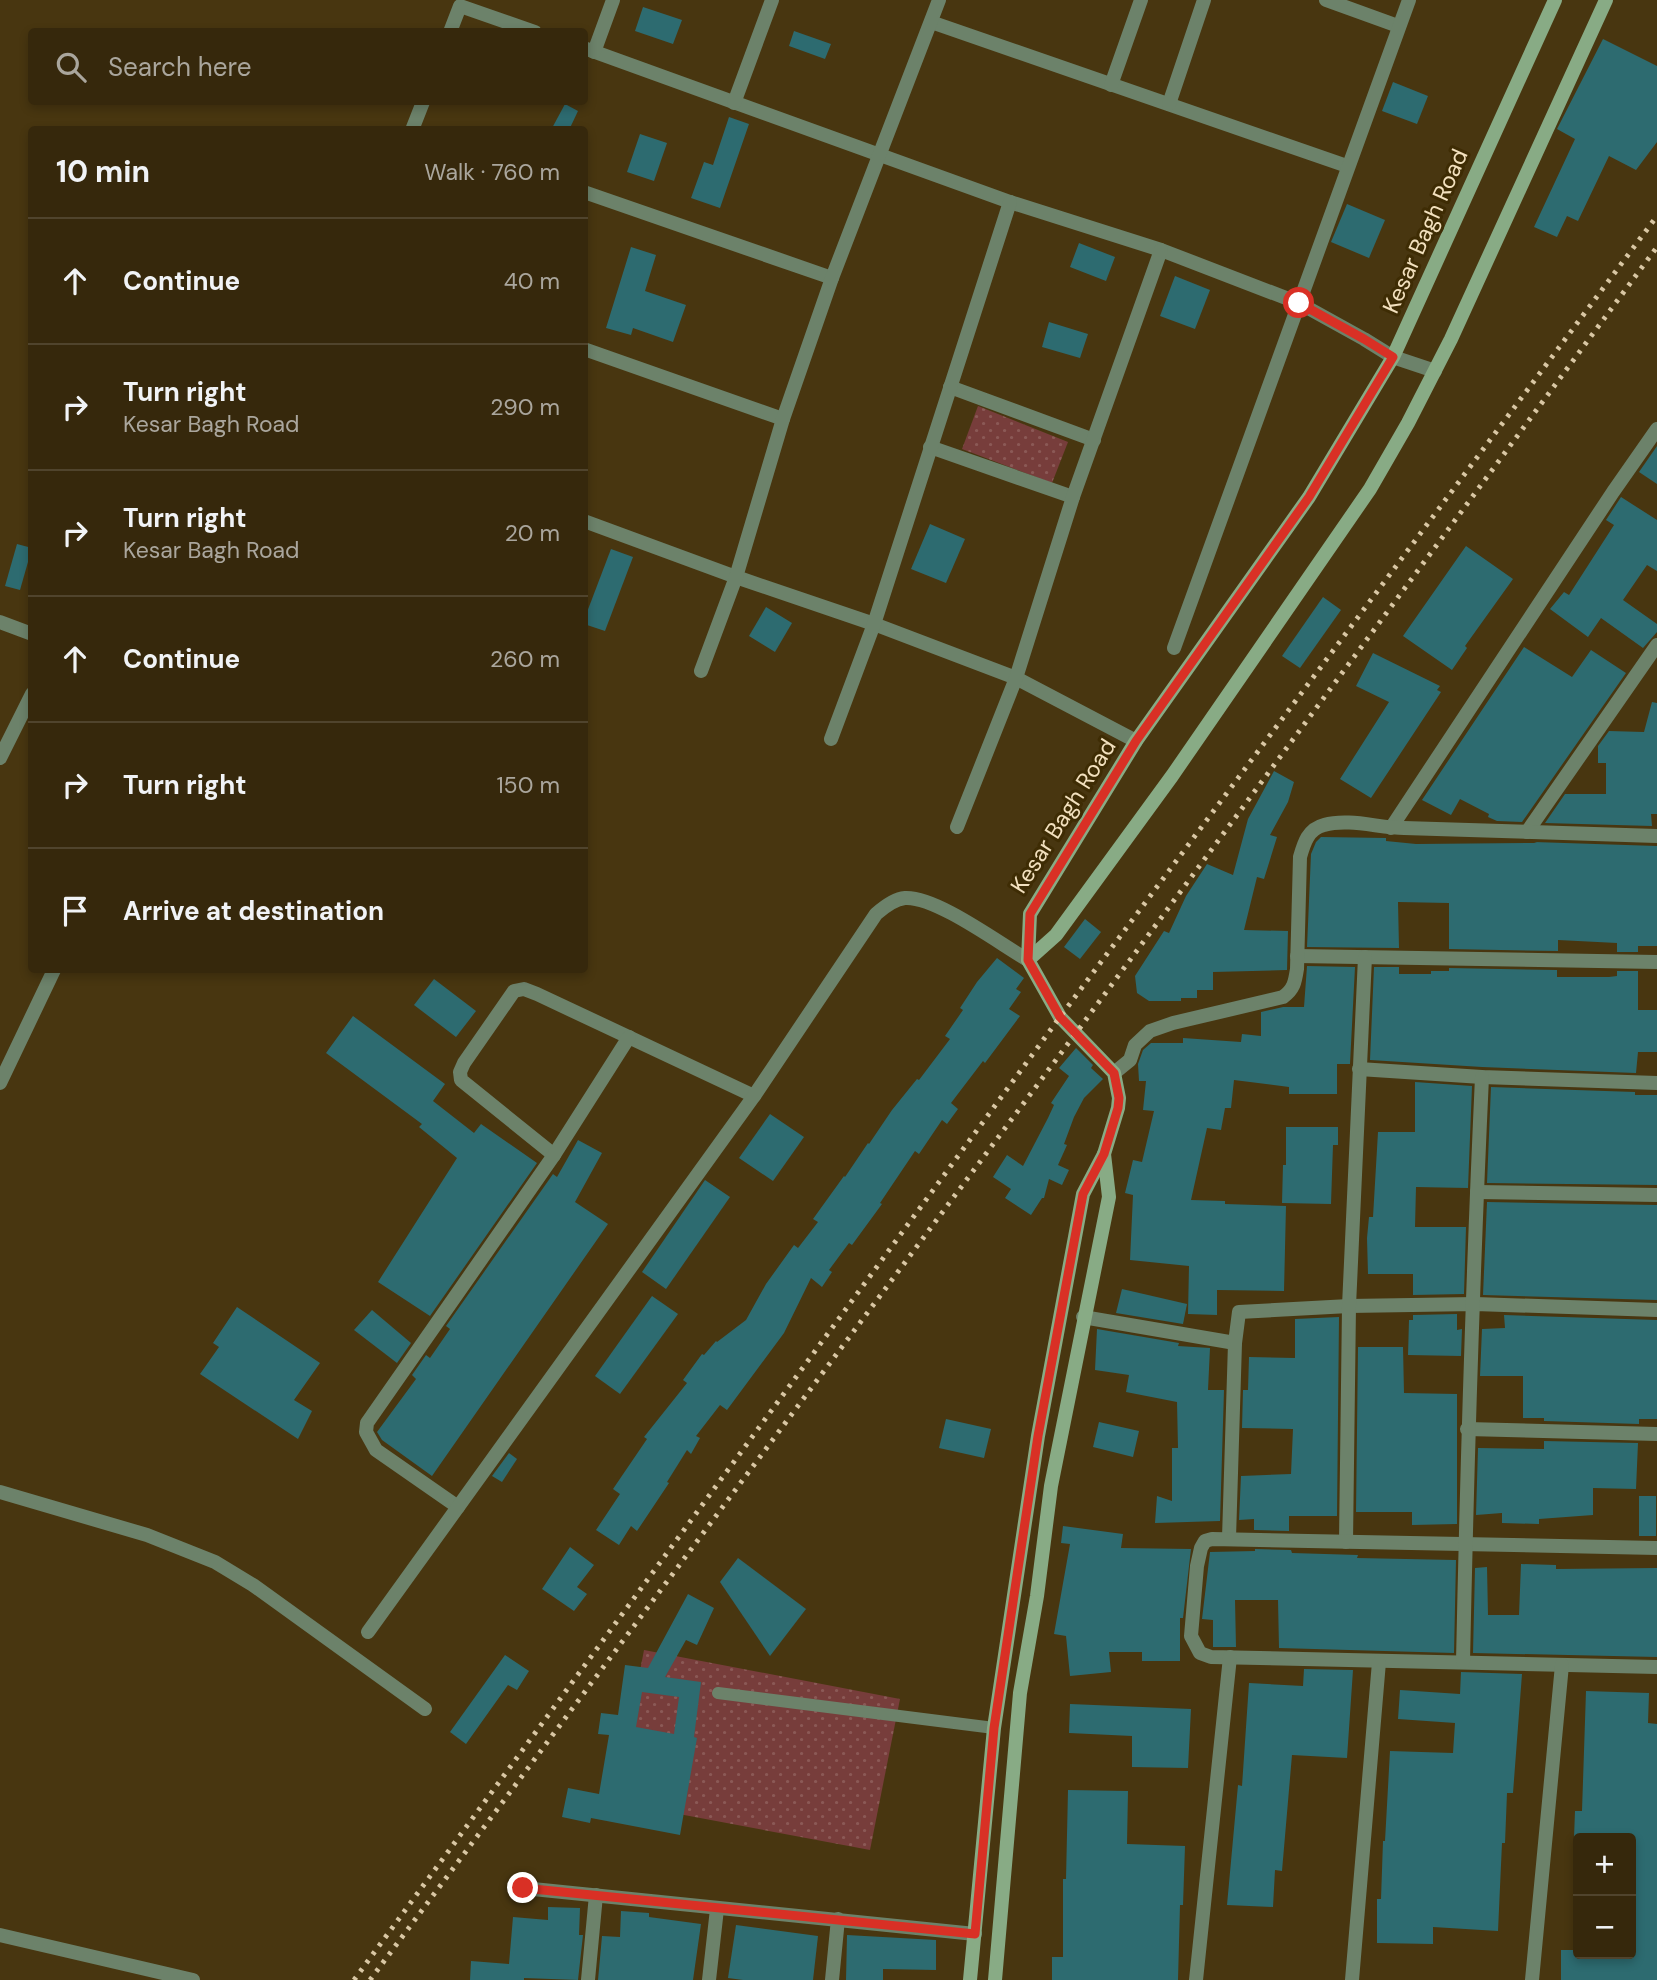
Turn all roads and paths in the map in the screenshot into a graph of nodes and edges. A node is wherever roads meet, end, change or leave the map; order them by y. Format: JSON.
{"nodes":[{"id":1,"x":613,"y":0,"type":"edge"},
{"id":2,"x":772,"y":0,"type":"edge"},
{"id":3,"x":939,"y":0,"type":"edge"},
{"id":4,"x":1141,"y":0,"type":"edge"},
{"id":5,"x":1204,"y":0,"type":"edge"},
{"id":6,"x":1326,"y":0,"type":"edge"},
{"id":7,"x":1409,"y":0,"type":"edge"},
{"id":8,"x":1555,"y":0,"type":"edge"},
{"id":9,"x":1606,"y":0,"type":"edge"},
{"id":10,"x":461,"y":3,"type":"edge"},
{"id":11,"x":931,"y":22,"type":"junction"},
{"id":12,"x":1398,"y":26,"type":"junction"},
{"id":13,"x":452,"y":28,"type":"edge"},
{"id":14,"x":526,"y":28,"type":"edge"},
{"id":15,"x":589,"y":50,"type":"edge"},
{"id":16,"x":1111,"y":85,"type":"junction"},
{"id":17,"x":734,"y":103,"type":"junction"},
{"id":18,"x":1169,"y":104,"type":"junction"},
{"id":19,"x":422,"y":105,"type":"edge"},
{"id":20,"x":414,"y":126,"type":"edge"},
{"id":21,"x":880,"y":156,"type":"junction"},
{"id":22,"x":1347,"y":166,"type":"junction"},
{"id":23,"x":588,"y":193,"type":"edge"},
{"id":24,"x":1010,"y":202,"type":"junction"},
{"id":25,"x":1161,"y":250,"type":"junction"},
{"id":26,"x":832,"y":278,"type":"junction"},
{"id":27,"x":1299,"y":303,"type":"junction"},
{"id":28,"x":588,"y":350,"type":"edge"},
{"id":29,"x":1393,"y":357,"type":"junction"},
{"id":30,"x":1435,"y":370,"type":"junction"},
{"id":31,"x":950,"y":387,"type":"junction"},
{"id":32,"x":783,"y":419,"type":"junction"},
{"id":33,"x":1657,"y":429,"type":"edge"},
{"id":34,"x":1094,"y":440,"type":"junction"},
{"id":35,"x":930,"y":447,"type":"junction"},
{"id":36,"x":1073,"y":497,"type":"junction"},
{"id":37,"x":588,"y":522,"type":"edge"},
{"id":38,"x":736,"y":577,"type":"junction"},
{"id":39,"x":0,"y":622,"type":"edge"},
{"id":40,"x":874,"y":624,"type":"junction"},
{"id":41,"x":28,"y":632,"type":"edge"},
{"id":42,"x":1657,"y":645,"type":"edge"},
{"id":43,"x":1174,"y":648,"type":"dead end"},
{"id":44,"x":701,"y":671,"type":"dead end"},
{"id":45,"x":1016,"y":678,"type":"junction"},
{"id":46,"x":28,"y":702,"type":"edge"},
{"id":47,"x":831,"y":738,"type":"dead end"},
{"id":48,"x":1136,"y":741,"type":"junction"},
{"id":49,"x":0,"y":758,"type":"edge"},
{"id":50,"x":957,"y":827,"type":"dead end"},
{"id":51,"x":1391,"y":828,"type":"junction"},
{"id":52,"x":1527,"y":832,"type":"junction"},
{"id":53,"x":1657,"y":836,"type":"edge"},
{"id":54,"x":1297,"y":956,"type":"junction"},
{"id":55,"x":1365,"y":957,"type":"junction"},
{"id":56,"x":1028,"y":960,"type":"junction"},
{"id":57,"x":1657,"y":962,"type":"edge"},
{"id":58,"x":53,"y":973,"type":"edge"},
{"id":59,"x":629,"y":1037,"type":"junction"},
{"id":60,"x":1359,"y":1069,"type":"junction"},
{"id":61,"x":1114,"y":1073,"type":"junction"},
{"id":62,"x":1482,"y":1077,"type":"junction"},
{"id":63,"x":0,"y":1083,"type":"edge"},
{"id":64,"x":1657,"y":1083,"type":"edge"},
{"id":65,"x":754,"y":1096,"type":"junction"},
{"id":66,"x":1104,"y":1154,"type":"junction"},
{"id":67,"x":554,"y":1155,"type":"junction"},
{"id":68,"x":1477,"y":1192,"type":"junction"},
{"id":69,"x":1657,"y":1195,"type":"edge"},
{"id":70,"x":1475,"y":1304,"type":"junction"},
{"id":71,"x":1349,"y":1306,"type":"junction"},
{"id":72,"x":1657,"y":1310,"type":"edge"},
{"id":73,"x":1083,"y":1317,"type":"junction"},
{"id":74,"x":1235,"y":1343,"type":"junction"},
{"id":75,"x":1467,"y":1429,"type":"junction"},
{"id":76,"x":1657,"y":1434,"type":"edge"},
{"id":77,"x":0,"y":1492,"type":"edge"},
{"id":78,"x":458,"y":1507,"type":"junction"},
{"id":79,"x":1229,"y":1538,"type":"junction"},
{"id":80,"x":1346,"y":1542,"type":"junction"},
{"id":81,"x":1465,"y":1545,"type":"junction"},
{"id":82,"x":1657,"y":1548,"type":"edge"},
{"id":83,"x":368,"y":1632,"type":"dead end"},
{"id":84,"x":1230,"y":1657,"type":"junction"},
{"id":85,"x":1379,"y":1662,"type":"junction"},
{"id":86,"x":1463,"y":1662,"type":"junction"},
{"id":87,"x":1562,"y":1665,"type":"junction"},
{"id":88,"x":1657,"y":1667,"type":"edge"},
{"id":89,"x":718,"y":1693,"type":"dead end"},
{"id":90,"x":425,"y":1709,"type":"dead end"},
{"id":91,"x":994,"y":1728,"type":"junction"},
{"id":92,"x":523,"y":1888,"type":"dead end"},
{"id":93,"x":596,"y":1895,"type":"junction"},
{"id":94,"x":717,"y":1909,"type":"junction"},
{"id":95,"x":838,"y":1919,"type":"junction"},
{"id":96,"x":975,"y":1934,"type":"junction"},
{"id":97,"x":0,"y":1935,"type":"edge"},
{"id":98,"x":193,"y":1980,"type":"edge"},
{"id":99,"x":588,"y":1980,"type":"edge"},
{"id":100,"x":709,"y":1980,"type":"edge"},
{"id":101,"x":832,"y":1980,"type":"edge"},
{"id":102,"x":970,"y":1980,"type":"edge"},
{"id":103,"x":995,"y":1980,"type":"edge"},
{"id":104,"x":1196,"y":1980,"type":"edge"},
{"id":105,"x":1352,"y":1980,"type":"edge"},
{"id":106,"x":1532,"y":1980,"type":"edge"}],
"edges":[{"from":1,"to":15,"type":"street"},
{"from":2,"to":17,"type":"street"},
{"from":3,"to":11,"type":"street"},
{"from":4,"to":16,"type":"street"},
{"from":5,"to":18,"type":"street"},
{"from":6,"to":12,"type":"street"},
{"from":7,"to":12,"type":"street"},
{"from":8,"to":29,"type":"main road","name":"Kesar Bagh Road"},
{"from":9,"to":30,"type":"main road"},
{"from":10,"to":13,"type":"street"},
{"from":10,"to":14,"type":"street"},
{"from":11,"to":16,"type":"street"},
{"from":11,"to":21,"type":"street"},
{"from":12,"to":22,"type":"street"},
{"from":15,"to":17,"type":"street"},
{"from":16,"to":18,"type":"street"},
{"from":17,"to":21,"type":"street"},
{"from":18,"to":22,"type":"street"},
{"from":19,"to":20,"type":"street"},
{"from":21,"to":24,"type":"street"},
{"from":21,"to":26,"type":"street"},
{"from":22,"to":27,"type":"street"},
{"from":23,"to":26,"type":"street"},
{"from":24,"to":25,"type":"street"},
{"from":24,"to":31,"type":"street"},
{"from":25,"to":27,"type":"street"},
{"from":25,"to":34,"type":"street"},
{"from":26,"to":32,"type":"street"},
{"from":27,"to":29,"type":"street"},
{"from":27,"to":43,"type":"street"},
{"from":28,"to":32,"type":"street"},
{"from":29,"to":30,"type":"street"},
{"from":29,"to":48,"type":"main road","name":"Kesar Bagh Road"},
{"from":30,"to":56,"type":"main road"},
{"from":31,"to":34,"type":"street"},
{"from":31,"to":35,"type":"street"},
{"from":32,"to":38,"type":"street"},
{"from":33,"to":51,"type":"street"},
{"from":34,"to":36,"type":"street"},
{"from":35,"to":36,"type":"street"},
{"from":35,"to":40,"type":"street"},
{"from":36,"to":45,"type":"street"},
{"from":37,"to":38,"type":"street"},
{"from":38,"to":40,"type":"street"},
{"from":38,"to":44,"type":"street"},
{"from":39,"to":41,"type":"street"},
{"from":40,"to":45,"type":"street"},
{"from":40,"to":47,"type":"street"},
{"from":42,"to":52,"type":"street"},
{"from":45,"to":48,"type":"street"},
{"from":45,"to":50,"type":"street"},
{"from":46,"to":49,"type":"street"},
{"from":48,"to":56,"type":"main road","name":"Kesar Bagh Road"},
{"from":51,"to":52,"type":"street"},
{"from":51,"to":54,"type":"street"},
{"from":52,"to":53,"type":"street"},
{"from":54,"to":55,"type":"street"},
{"from":54,"to":61,"type":"street"},
{"from":55,"to":57,"type":"street"},
{"from":55,"to":60,"type":"street"},
{"from":56,"to":61,"type":"main road"},
{"from":56,"to":65,"type":"street"},
{"from":58,"to":63,"type":"street"},
{"from":59,"to":65,"type":"street"},
{"from":59,"to":67,"type":"street"},
{"from":59,"to":67,"type":"street"},
{"from":60,"to":62,"type":"street"},
{"from":60,"to":71,"type":"street"},
{"from":61,"to":66,"type":"main road"},
{"from":62,"to":64,"type":"street"},
{"from":62,"to":68,"type":"street"},
{"from":65,"to":78,"type":"street"},
{"from":66,"to":73,"type":"main road"},
{"from":66,"to":91,"type":"main road"},
{"from":67,"to":78,"type":"street"},
{"from":68,"to":69,"type":"street"},
{"from":68,"to":70,"type":"street"},
{"from":70,"to":71,"type":"street"},
{"from":70,"to":72,"type":"street"},
{"from":70,"to":75,"type":"street"},
{"from":71,"to":74,"type":"street"},
{"from":71,"to":80,"type":"street"},
{"from":73,"to":74,"type":"street"},
{"from":73,"to":103,"type":"main road"},
{"from":74,"to":79,"type":"street"},
{"from":75,"to":76,"type":"street"},
{"from":75,"to":81,"type":"street"},
{"from":77,"to":90,"type":"street"},
{"from":78,"to":83,"type":"street"},
{"from":79,"to":80,"type":"street"},
{"from":79,"to":84,"type":"street"},
{"from":80,"to":81,"type":"street"},
{"from":81,"to":82,"type":"street"},
{"from":81,"to":86,"type":"street"},
{"from":84,"to":85,"type":"street"},
{"from":84,"to":104,"type":"street"},
{"from":85,"to":86,"type":"street"},
{"from":85,"to":105,"type":"street"},
{"from":86,"to":87,"type":"street"},
{"from":87,"to":88,"type":"street"},
{"from":87,"to":106,"type":"street"},
{"from":89,"to":91,"type":"lane"},
{"from":91,"to":96,"type":"main road"},
{"from":92,"to":93,"type":"street"},
{"from":93,"to":94,"type":"street"},
{"from":93,"to":99,"type":"street"},
{"from":94,"to":95,"type":"street"},
{"from":94,"to":100,"type":"street"},
{"from":95,"to":96,"type":"street"},
{"from":95,"to":101,"type":"street"},
{"from":96,"to":102,"type":"main road"},
{"from":97,"to":98,"type":"street"}]}
